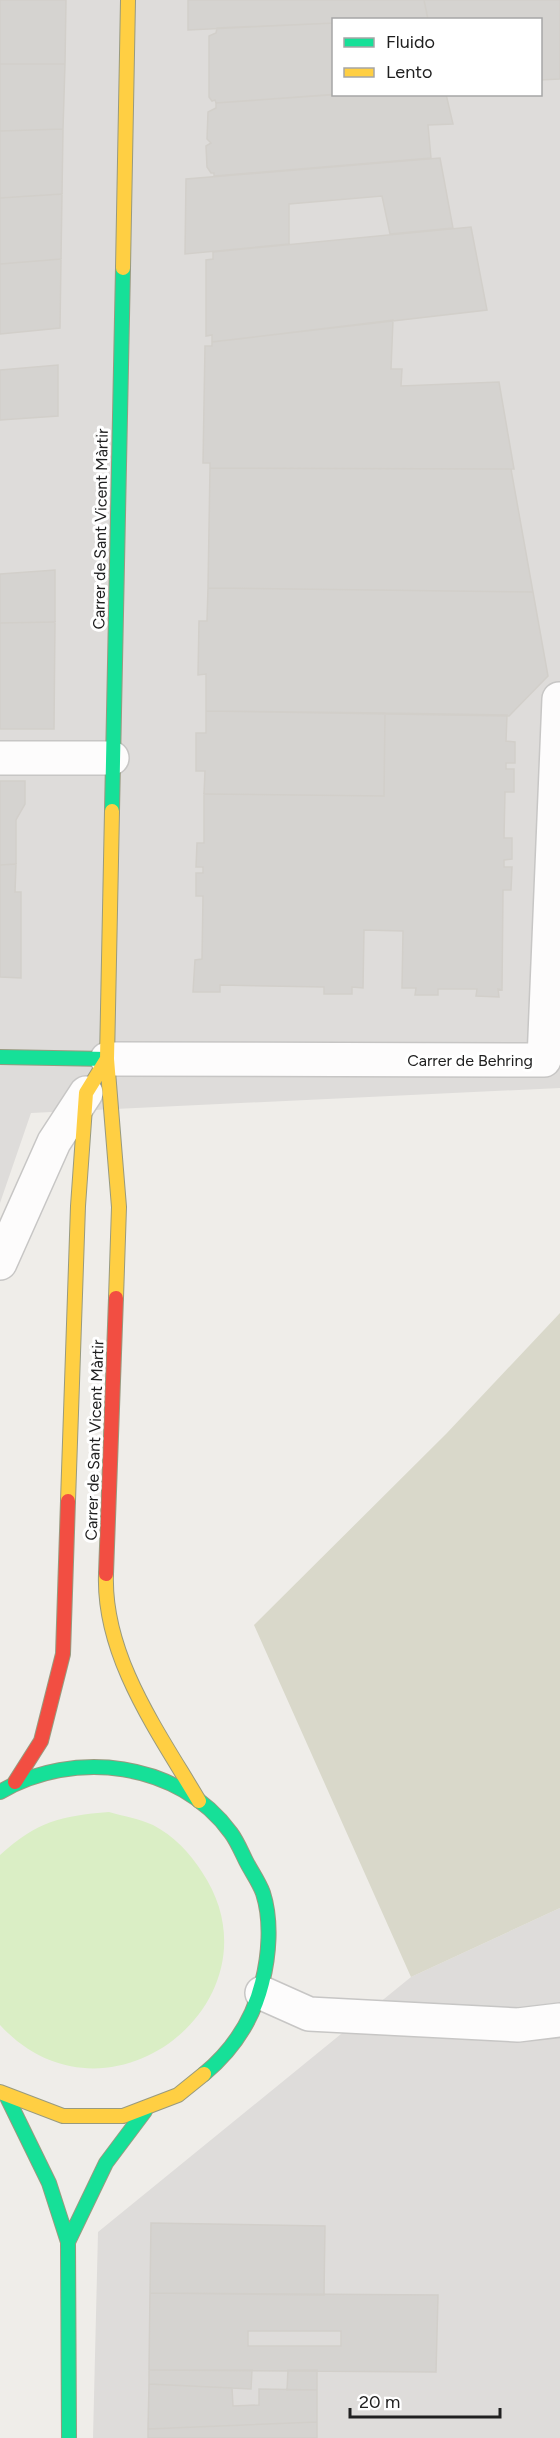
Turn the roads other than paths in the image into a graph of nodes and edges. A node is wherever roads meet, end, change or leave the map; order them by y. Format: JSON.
{"nodes":[{"id":1,"x":128,"y":0,"type":"edge"},
{"id":2,"x":559,"y":699,"type":"edge"},
{"id":3,"x":0,"y":758,"type":"edge"},
{"id":4,"x":112,"y":758,"type":"junction"},
{"id":5,"x":0,"y":1057,"type":"edge"},
{"id":6,"x":107,"y":1059,"type":"junction"},
{"id":7,"x":86,"y":1093,"type":"junction"},
{"id":8,"x":0,"y":1263,"type":"edge"},
{"id":9,"x":15,"y":1782,"type":"junction"},
{"id":10,"x":0,"y":1792,"type":"edge"},
{"id":11,"x":199,"y":1800,"type":"junction"},
{"id":12,"x":262,"y":1993,"type":"junction"},
{"id":13,"x":560,"y":2020,"type":"edge"},
{"id":14,"x":3,"y":2094,"type":"edge"},
{"id":15,"x":145,"y":2110,"type":"junction"},
{"id":16,"x":68,"y":2242,"type":"junction"},
{"id":17,"x":69,"y":2438,"type":"edge"}],
"edges":[{"from":1,"to":4,"type":"main road","name":"Carrer de Sant Vicent Màrtir"},
{"from":2,"to":6,"type":"street","name":"Carrer de Behring"},
{"from":3,"to":4,"type":"street"},
{"from":4,"to":6,"type":"main road","name":"Carrer de Sant Vicent Màrtir"},
{"from":5,"to":6,"type":"main road"},
{"from":6,"to":7,"type":"main road","name":"Carrer de Sant Vicent Màrtir"},
{"from":6,"to":11,"type":"main road","name":"Carrer de Sant Vicent Màrtir"},
{"from":7,"to":8,"type":"street"},
{"from":7,"to":9,"type":"main road","name":"Carrer de Sant Vicent Màrtir"},
{"from":9,"to":10,"type":"main road"},
{"from":9,"to":11,"type":"main road"},
{"from":11,"to":12,"type":"main road"},
{"from":12,"to":13,"type":"street"},
{"from":12,"to":15,"type":"main road"},
{"from":14,"to":15,"type":"main road"},
{"from":14,"to":16,"type":"main road"},
{"from":15,"to":16,"type":"main road"},
{"from":16,"to":17,"type":"main road"}]}
